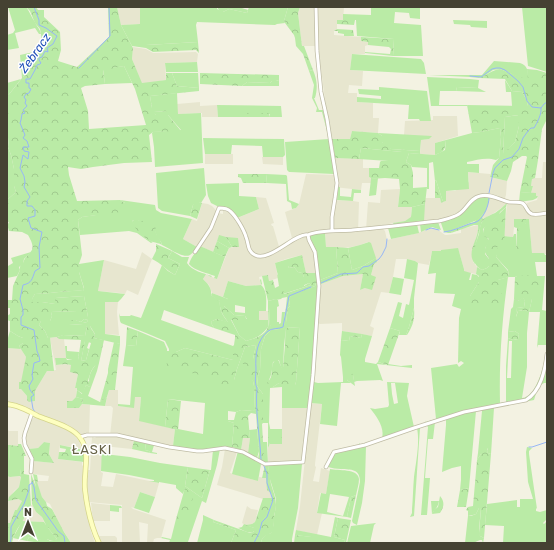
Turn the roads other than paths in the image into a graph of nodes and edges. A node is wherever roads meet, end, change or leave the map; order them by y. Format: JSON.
{"nodes":[{"id":1,"x":316,"y":7,"type":"edge"},
{"id":2,"x":547,"y":213,"type":"edge"},
{"id":3,"x":332,"y":231,"type":"junction"},
{"id":4,"x":308,"y":235,"type":"junction"},
{"id":5,"x":195,"y":252,"type":"dead end"},
{"id":6,"x":547,"y":354,"type":"edge"},
{"id":7,"x":7,"y":404,"type":"edge"},
{"id":8,"x":32,"y":413,"type":"junction"},
{"id":9,"x":80,"y":437,"type":"junction"},
{"id":10,"x":326,"y":467,"type":"dead end"},
{"id":11,"x":31,"y":472,"type":"dead end"},
{"id":12,"x":99,"y":543,"type":"edge"}],
"edges":[{"from":1,"to":3,"type":"street"},
{"from":2,"to":3,"type":"street"},
{"from":3,"to":4,"type":"street"},
{"from":4,"to":5,"type":"street"},
{"from":4,"to":9,"type":"street"},
{"from":6,"to":10,"type":"street"},
{"from":7,"to":8,"type":"street"},
{"from":8,"to":9,"type":"street"},
{"from":8,"to":11,"type":"street"},
{"from":9,"to":12,"type":"street"}]}
